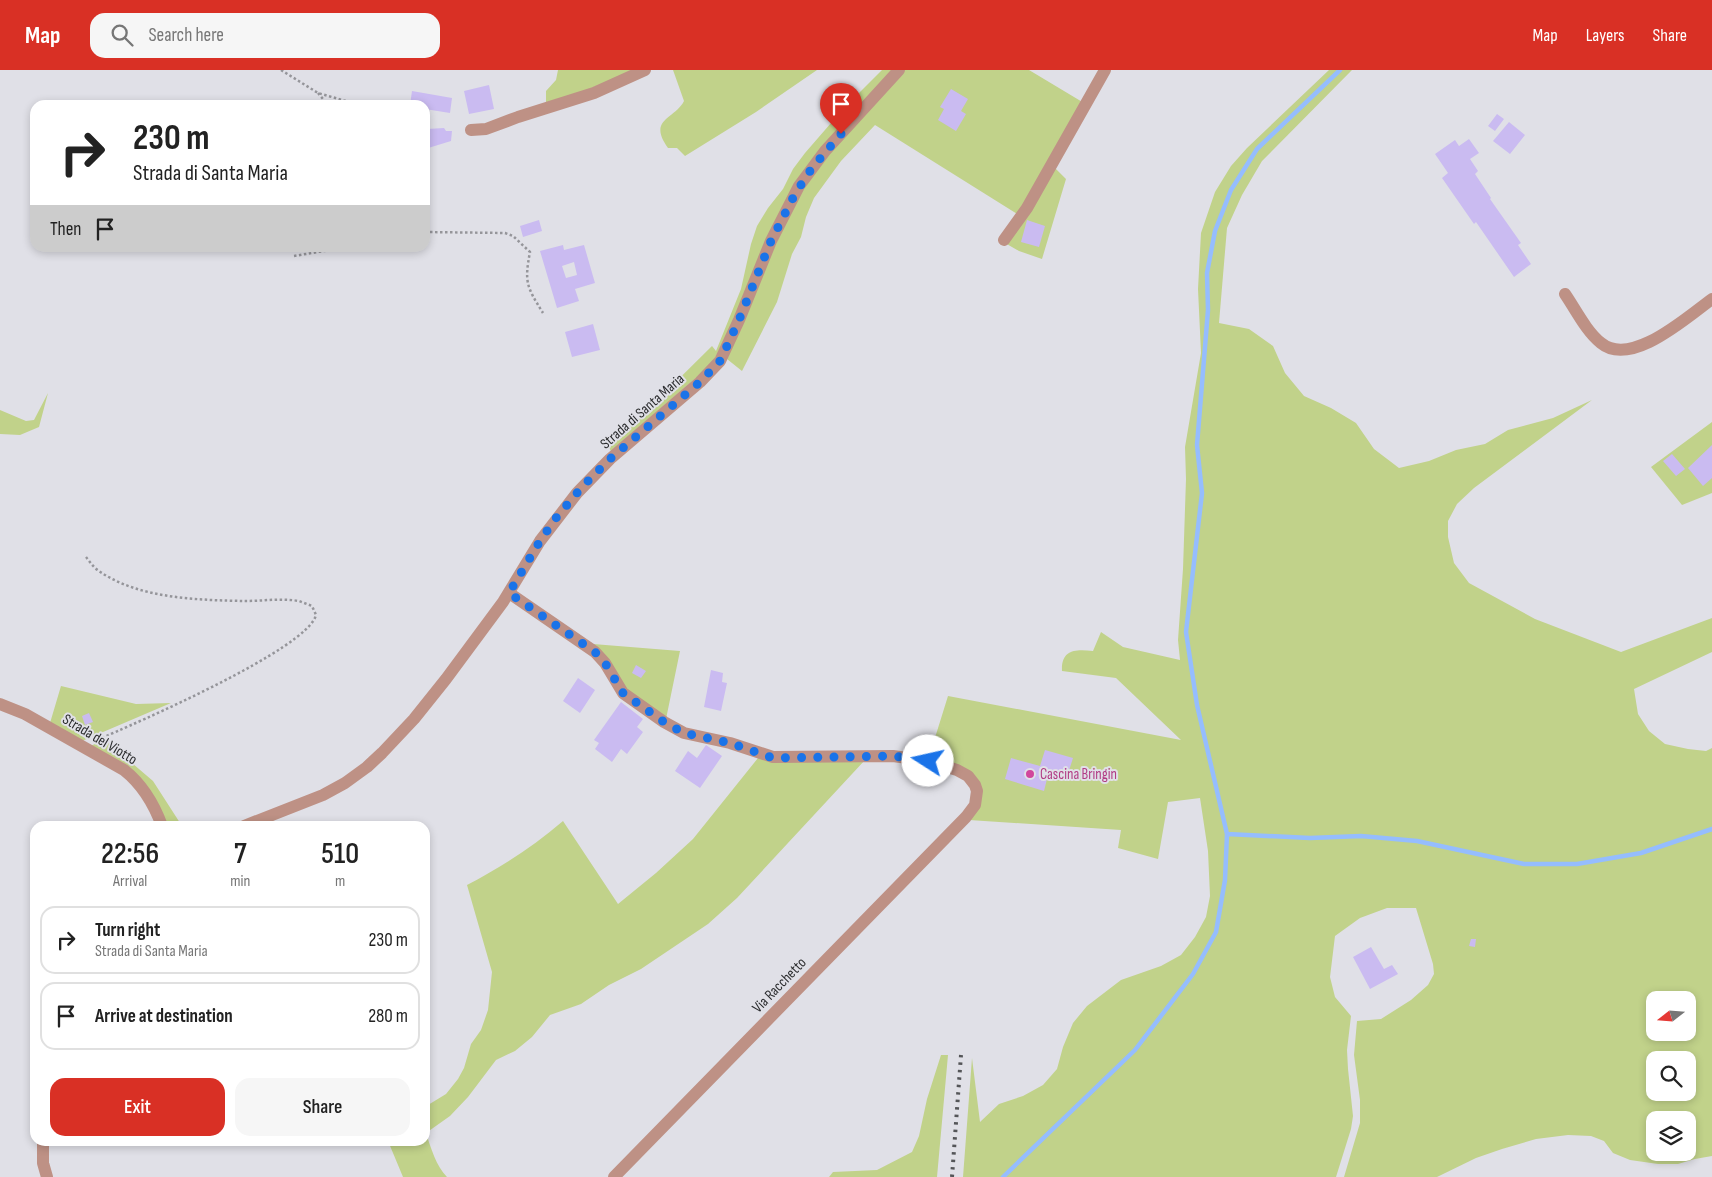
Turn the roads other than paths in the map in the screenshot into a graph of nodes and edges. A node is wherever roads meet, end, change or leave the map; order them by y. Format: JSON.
{"nodes":[{"id":1,"x":645,"y":70,"type":"edge"},
{"id":2,"x":899,"y":70,"type":"edge"},
{"id":3,"x":1105,"y":70,"type":"edge"},
{"id":4,"x":471,"y":130,"type":"dead end"},
{"id":5,"x":1004,"y":240,"type":"dead end"},
{"id":6,"x":1564,"y":294,"type":"dead end"},
{"id":7,"x":1712,"y":299,"type":"edge"},
{"id":8,"x":509,"y":593,"type":"junction"},
{"id":9,"x":0,"y":704,"type":"edge"},
{"id":10,"x":160,"y":821,"type":"edge"},
{"id":11,"x":257,"y":821,"type":"edge"},
{"id":12,"x":43,"y":1146,"type":"edge"},
{"id":13,"x":47,"y":1177,"type":"edge"},
{"id":14,"x":614,"y":1177,"type":"edge"}],
"edges":[{"from":1,"to":4,"type":"street"},
{"from":2,"to":8,"type":"street","name":"Strada di Santa Maria"},
{"from":3,"to":5,"type":"street"},
{"from":6,"to":7,"type":"street"},
{"from":8,"to":11,"type":"street","name":"Strada di Santa Maria"},
{"from":8,"to":14,"type":"street","name":"Via Racchetto"},
{"from":9,"to":10,"type":"street","name":"Strada del Viotto"},
{"from":12,"to":13,"type":"street"}]}
